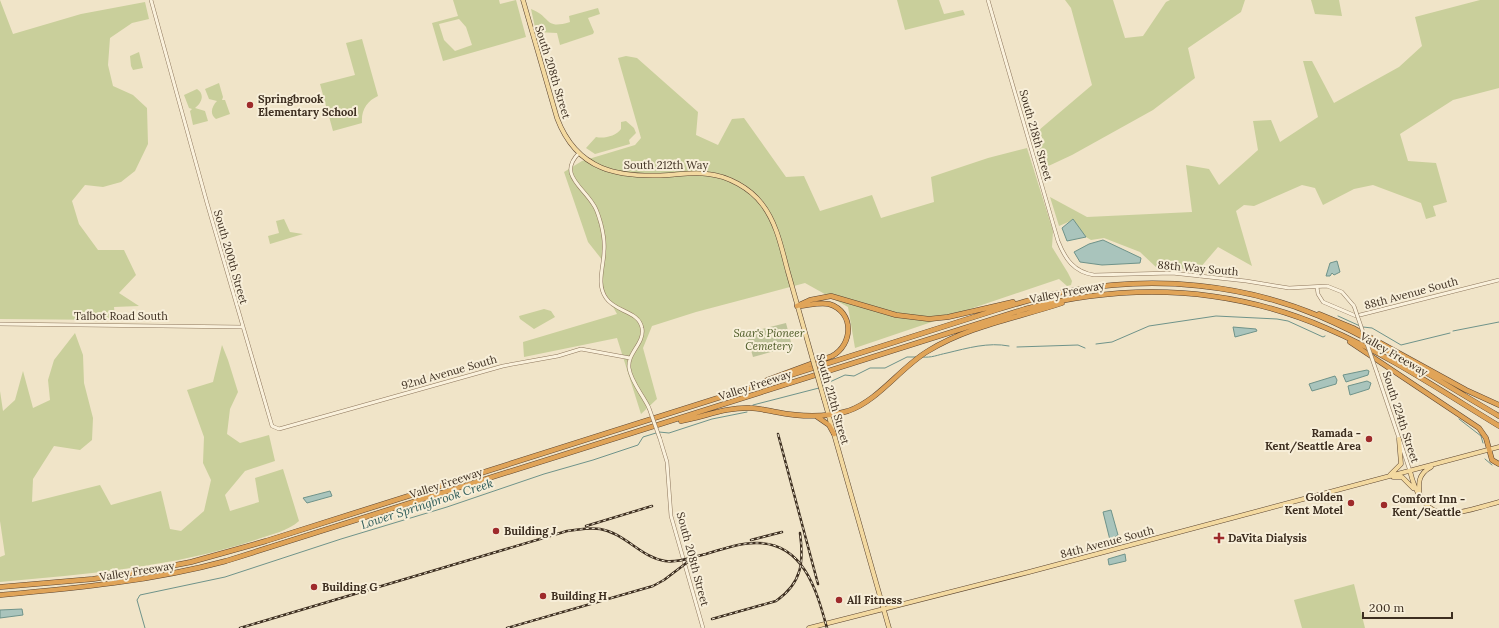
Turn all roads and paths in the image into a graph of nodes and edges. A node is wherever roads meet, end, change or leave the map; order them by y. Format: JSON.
{"nodes":[{"id":1,"x":151,"y":0,"type":"edge"},
{"id":2,"x":523,"y":0,"type":"edge"},
{"id":3,"x":988,"y":0,"type":"edge"},
{"id":4,"x":572,"y":146,"type":"joint"},
{"id":5,"x":579,"y":153,"type":"junction"},
{"id":6,"x":741,"y":186,"type":"joint"},
{"id":7,"x":1078,"y":270,"type":"joint"},
{"id":8,"x":1499,"y":280,"type":"edge"},
{"id":9,"x":1317,"y":286,"type":"junction"},
{"id":10,"x":1078,"y":298,"type":"junction"},
{"id":11,"x":1028,"y":300,"type":"junction"},
{"id":12,"x":797,"y":306,"type":"junction"},
{"id":13,"x":1305,"y":311,"type":"junction"},
{"id":14,"x":0,"y":324,"type":"edge"},
{"id":15,"x":242,"y":327,"type":"junction"},
{"id":16,"x":1334,"y":332,"type":"junction"},
{"id":17,"x":630,"y":358,"type":"junction"},
{"id":18,"x":753,"y":386,"type":"junction"},
{"id":19,"x":1499,"y":404,"type":"edge"},
{"id":20,"x":814,"y":416,"type":"junction"},
{"id":21,"x":829,"y":416,"type":"junction"},
{"id":22,"x":1499,"y":416,"type":"edge"},
{"id":23,"x":666,"y":423,"type":"junction"},
{"id":24,"x":1499,"y":426,"type":"edge"},
{"id":25,"x":274,"y":428,"type":"joint"},
{"id":26,"x":834,"y":434,"type":"junction"},
{"id":27,"x":1399,"y":439,"type":"junction"},
{"id":28,"x":1499,"y":447,"type":"edge"},
{"id":29,"x":1489,"y":450,"type":"junction"},
{"id":30,"x":1436,"y":464,"type":"junction"},
{"id":31,"x":1499,"y":464,"type":"edge"},
{"id":32,"x":1410,"y":471,"type":"junction"},
{"id":33,"x":1388,"y":477,"type":"junction"},
{"id":34,"x":1417,"y":493,"type":"junction"},
{"id":35,"x":1420,"y":500,"type":"junction"},
{"id":36,"x":1499,"y":502,"type":"edge"},
{"id":37,"x":0,"y":588,"type":"edge"},
{"id":38,"x":0,"y":595,"type":"edge"},
{"id":39,"x":884,"y":610,"type":"junction"},
{"id":40,"x":703,"y":628,"type":"edge"},
{"id":41,"x":809,"y":628,"type":"edge"},
{"id":42,"x":889,"y":628,"type":"edge"}],
"edges":[{"from":1,"to":15,"type":"street","name":"South 200th Street"},
{"from":2,"to":4,"type":"main road","name":"South 208th Street"},
{"from":3,"to":7,"type":"street","name":"South 218th Street"},
{"from":4,"to":5,"type":"main road","name":"South 212th Way"},
{"from":5,"to":6,"type":"main road","name":"South 212th Way"},
{"from":5,"to":17,"type":"street"},
{"from":6,"to":12,"type":"main road","name":"South 212th Street"},
{"from":7,"to":9,"type":"street","name":"88th Way South"},
{"from":8,"to":9,"type":"street","name":"88th Avenue South"},
{"from":9,"to":27,"type":"street","name":"South 224th Street","bridge":true},
{"from":10,"to":16,"type":"highway","name":"Valley Freeway"},
{"from":10,"to":21,"type":"highway"},
{"from":10,"to":23,"type":"highway","name":"Valley Freeway"},
{"from":11,"to":12,"type":"highway"},
{"from":11,"to":13,"type":"highway","name":"Valley Freeway"},
{"from":11,"to":18,"type":"highway","name":"Valley Freeway"},
{"from":12,"to":18,"type":"highway"},
{"from":12,"to":21,"type":"main road","name":"South 212th Street","bridge":true},
{"from":13,"to":19,"type":"highway"},
{"from":13,"to":22,"type":"highway","name":"Valley Freeway"},
{"from":14,"to":15,"type":"street","name":"Talbot Road South"},
{"from":15,"to":25,"type":"street","name":"South 200th Street"},
{"from":16,"to":24,"type":"highway","name":"Valley Freeway"},
{"from":16,"to":29,"type":"highway"},
{"from":17,"to":25,"type":"street","name":"92nd Avenue South"},
{"from":17,"to":40,"type":"street","name":"South 208th Street","bridge":true},
{"from":18,"to":37,"type":"highway","name":"Valley Freeway"},
{"from":20,"to":21,"type":"highway"},
{"from":20,"to":23,"type":"highway"},
{"from":20,"to":26,"type":"highway"},
{"from":21,"to":26,"type":"main road","name":"South 212th Street"},
{"from":23,"to":38,"type":"highway","name":"Valley Freeway"},
{"from":26,"to":39,"type":"main road","name":"South 212th Street"},
{"from":27,"to":32,"type":"street","name":"South 224th Street"},
{"from":27,"to":33,"type":"main road"},
{"from":28,"to":29,"type":"main road","name":"84th Avenue South"},
{"from":29,"to":30,"type":"main road","name":"84th Avenue South"},
{"from":29,"to":31,"type":"highway"},
{"from":30,"to":32,"type":"main road","name":"84th Avenue South"},
{"from":30,"to":35,"type":"main road"},
{"from":32,"to":33,"type":"main road","name":"84th Avenue South"},
{"from":32,"to":34,"type":"main road","name":"South 224th Street"},
{"from":33,"to":34,"type":"main road"},
{"from":33,"to":39,"type":"main road","name":"84th Avenue South"},
{"from":34,"to":35,"type":"main road","name":"South 224th Street"},
{"from":35,"to":36,"type":"main road","name":"South 224th Street"},
{"from":39,"to":41,"type":"main road","name":"84th Avenue South"},
{"from":39,"to":42,"type":"main road","name":"South 212th Street"}]}
